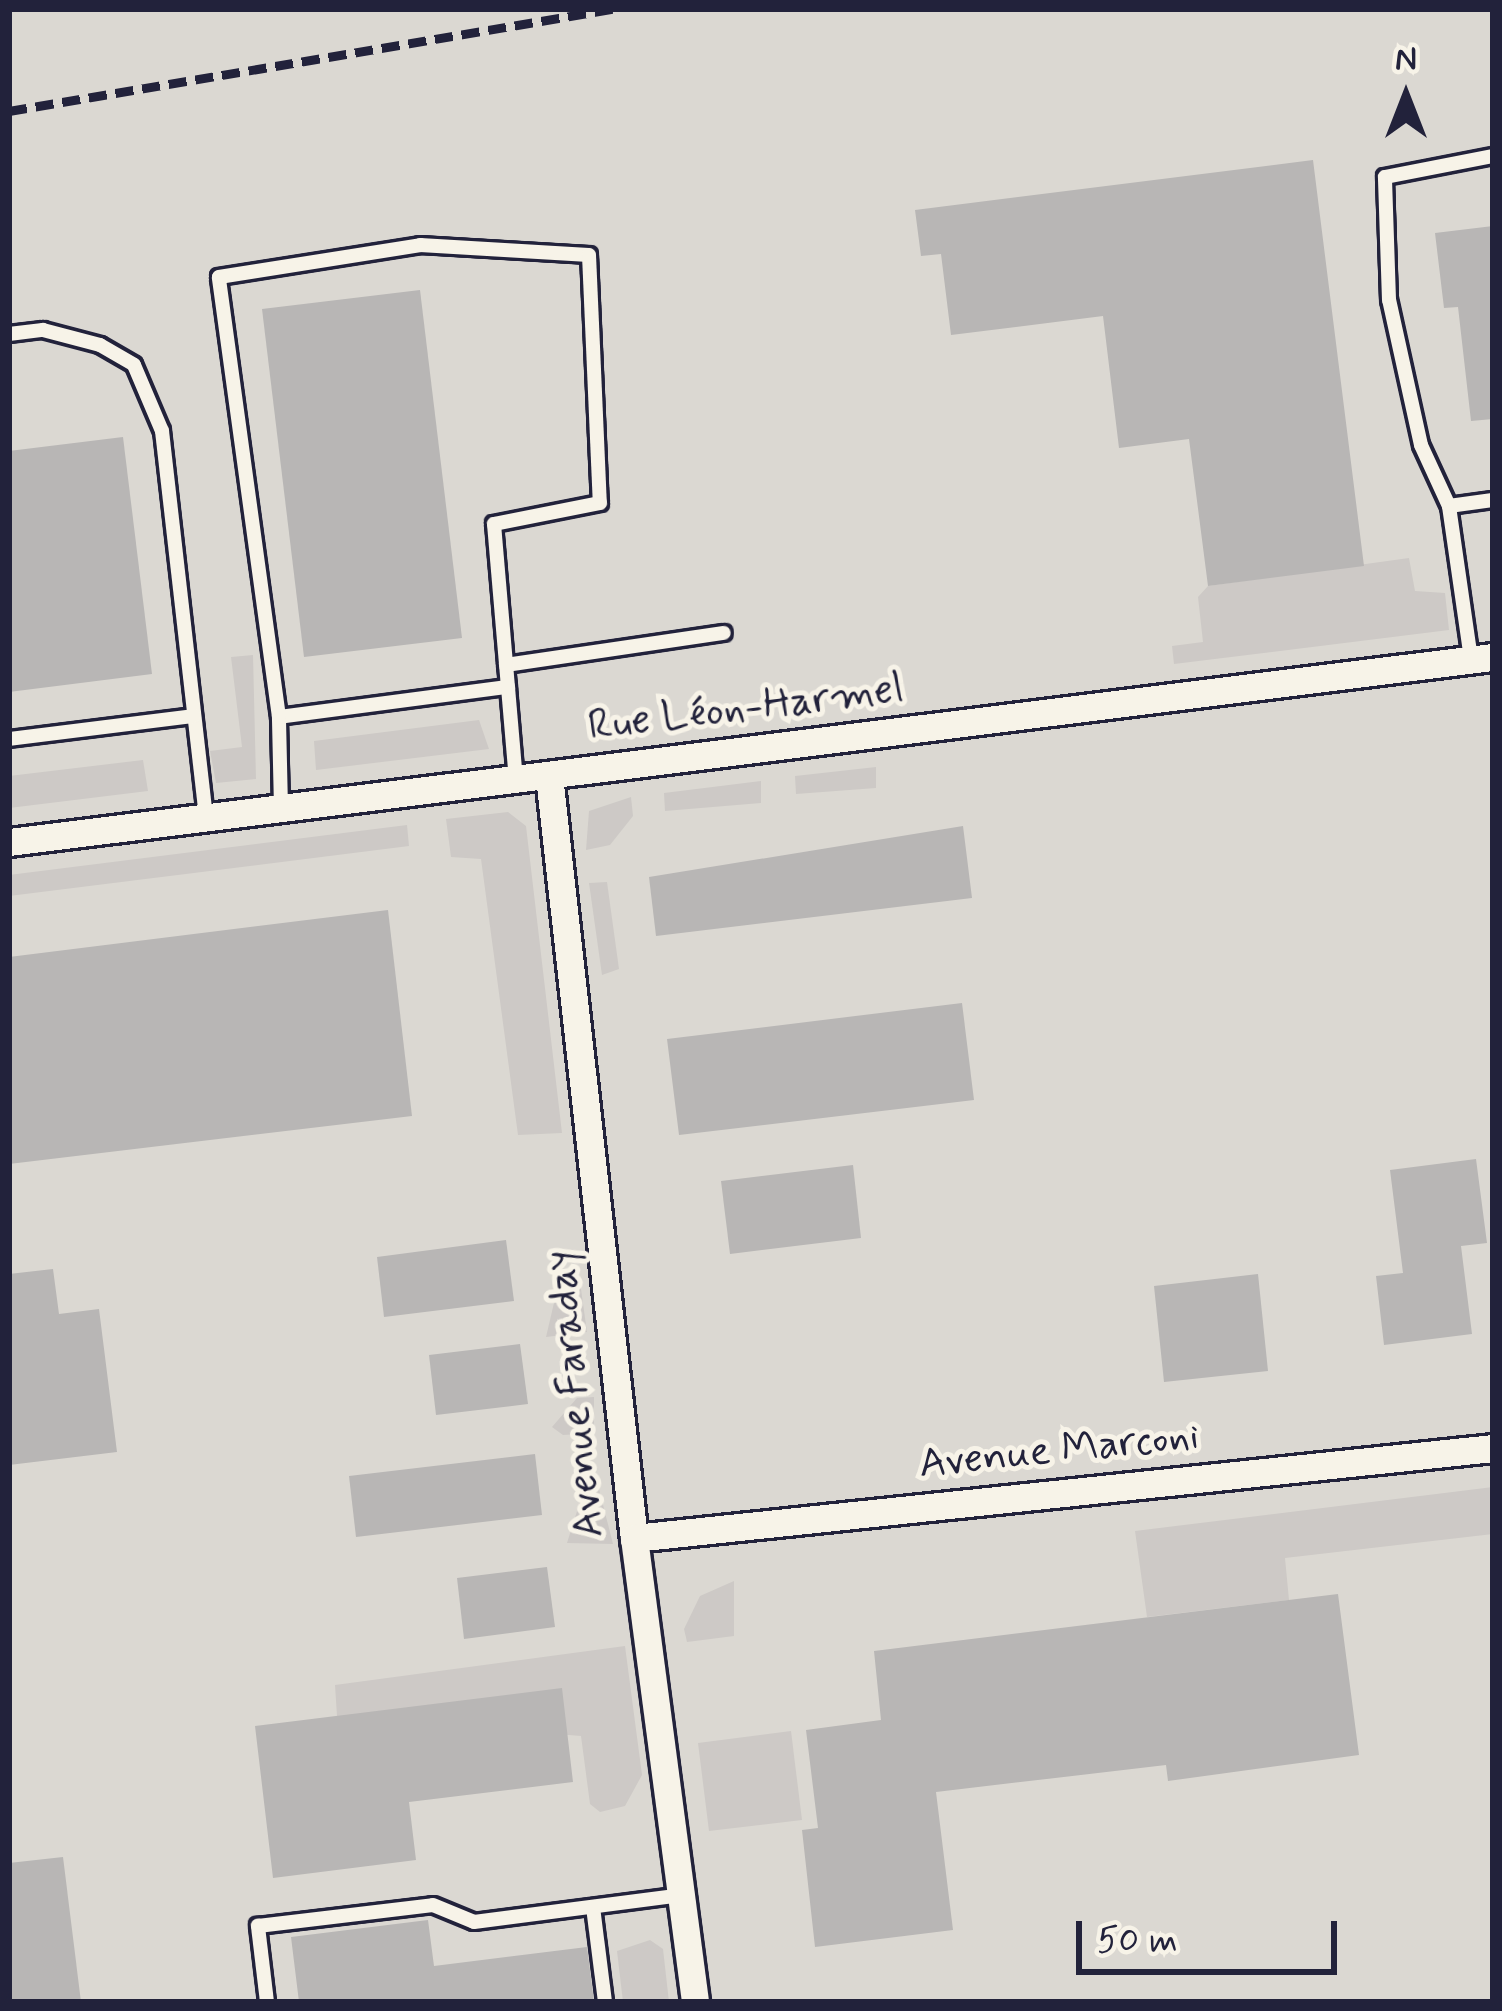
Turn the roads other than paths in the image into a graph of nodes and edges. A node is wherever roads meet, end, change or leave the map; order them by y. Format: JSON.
{"nodes":[{"id":1,"x":1493,"y":156,"type":"edge"},
{"id":2,"x":9,"y":334,"type":"edge"},
{"id":3,"x":1493,"y":500,"type":"edge"},
{"id":4,"x":1449,"y":506,"type":"junction"},
{"id":5,"x":724,"y":633,"type":"dead end"},
{"id":6,"x":1482,"y":658,"type":"edge"},
{"id":7,"x":506,"y":664,"type":"junction"},
{"id":8,"x":508,"y":687,"type":"junction"},
{"id":9,"x":194,"y":716,"type":"junction"},
{"id":10,"x":279,"y":717,"type":"junction"},
{"id":11,"x":9,"y":739,"type":"edge"},
{"id":12,"x":549,"y":776,"type":"junction"},
{"id":13,"x":516,"y":781,"type":"junction"},
{"id":14,"x":281,"y":808,"type":"junction"},
{"id":15,"x":206,"y":818,"type":"junction"},
{"id":16,"x":9,"y":842,"type":"edge"},
{"id":17,"x":1493,"y":1448,"type":"edge"},
{"id":18,"x":634,"y":1538,"type":"junction"},
{"id":19,"x":681,"y":1895,"type":"junction"},
{"id":20,"x":593,"y":1906,"type":"junction"},
{"id":21,"x":267,"y":2002,"type":"edge"},
{"id":22,"x":605,"y":2002,"type":"edge"},
{"id":23,"x":695,"y":2002,"type":"edge"}],
"edges":[{"from":1,"to":4,"type":"lane"},
{"from":2,"to":9,"type":"lane"},
{"from":3,"to":4,"type":"lane"},
{"from":4,"to":6,"type":"lane"},
{"from":5,"to":7,"type":"lane"},
{"from":6,"to":12,"type":"street","name":"Rue Léon-Harmel"},
{"from":7,"to":8,"type":"lane"},
{"from":7,"to":10,"type":"lane"},
{"from":8,"to":10,"type":"lane"},
{"from":8,"to":13,"type":"lane"},
{"from":9,"to":11,"type":"lane"},
{"from":9,"to":15,"type":"lane"},
{"from":10,"to":14,"type":"lane"},
{"from":12,"to":13,"type":"street","name":"Rue Léon-Harmel"},
{"from":12,"to":18,"type":"street","name":"Avenue Faraday"},
{"from":13,"to":14,"type":"street","name":"Rue Léon-Harmel"},
{"from":14,"to":15,"type":"street","name":"Rue Léon-Harmel"},
{"from":15,"to":16,"type":"street","name":"Rue Léon-Harmel"},
{"from":17,"to":18,"type":"street","name":"Avenue Marconi"},
{"from":18,"to":19,"type":"street","name":"Avenue Faraday"},
{"from":19,"to":20,"type":"lane"},
{"from":19,"to":23,"type":"street","name":"Avenue Faraday"},
{"from":20,"to":21,"type":"lane"},
{"from":20,"to":22,"type":"lane"}]}
